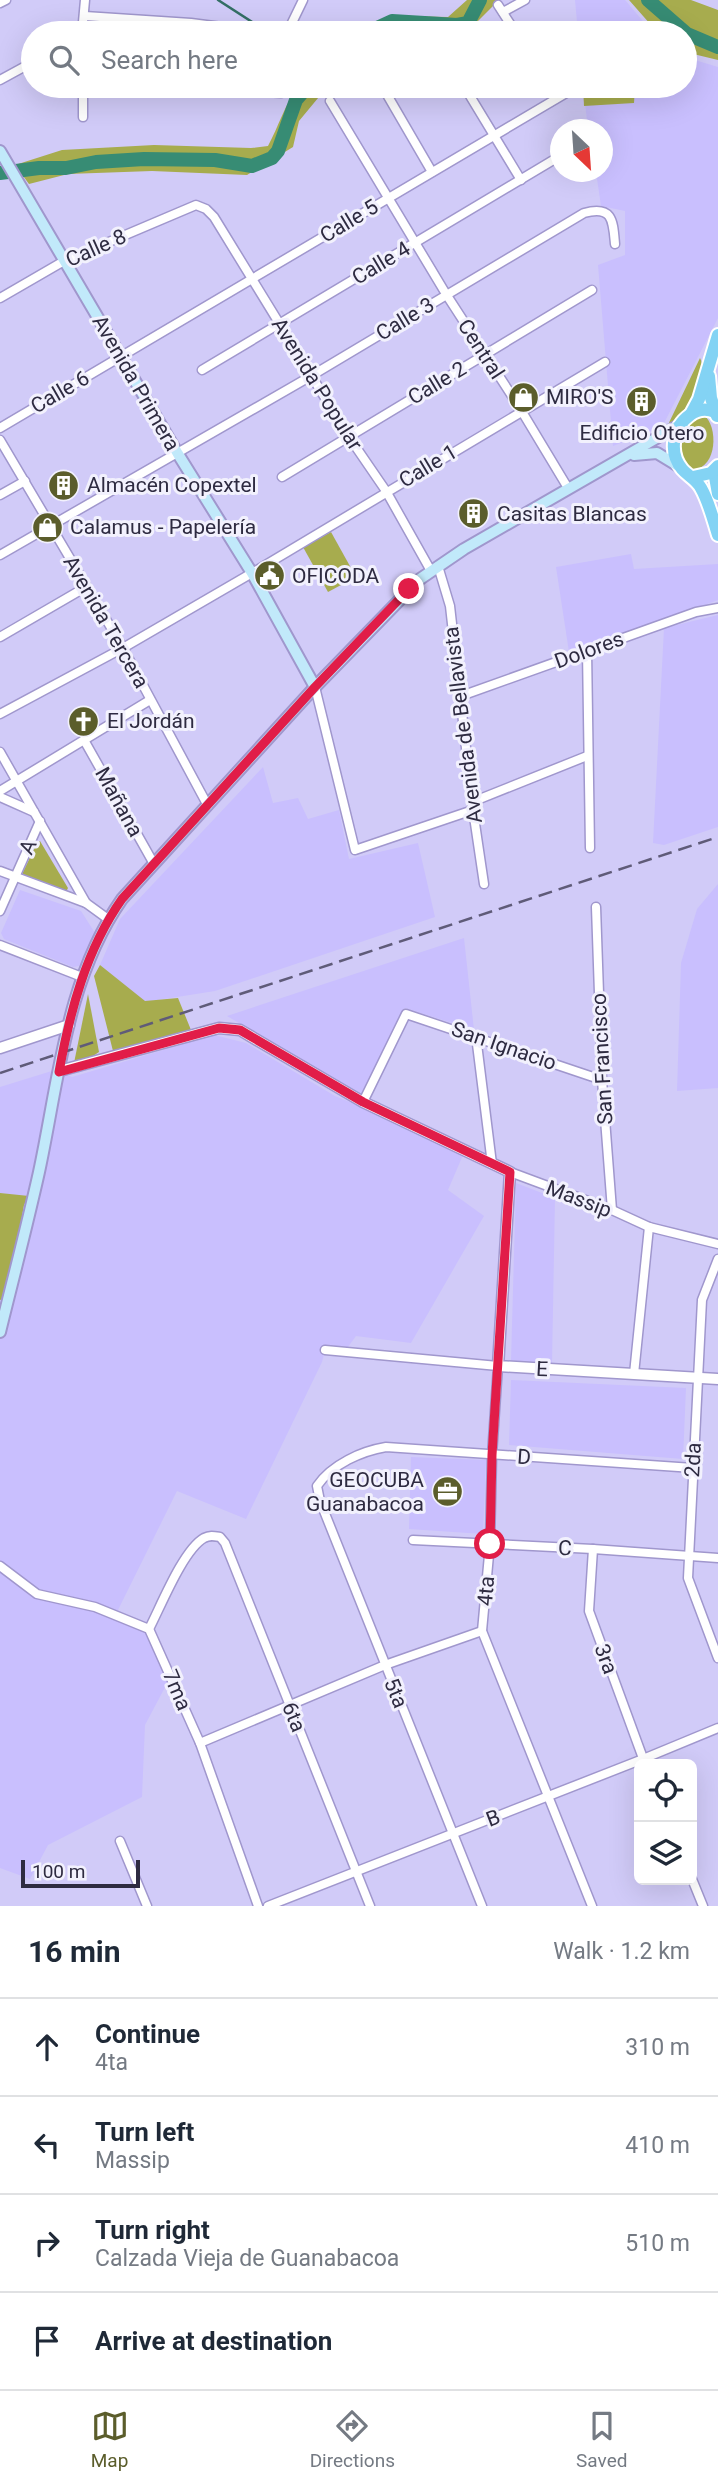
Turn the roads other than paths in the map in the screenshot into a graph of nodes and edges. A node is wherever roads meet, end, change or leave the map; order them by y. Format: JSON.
{"nodes":[{"id":1,"x":5,"y":0,"type":"edge"},
{"id":2,"x":85,"y":0,"type":"edge"},
{"id":3,"x":303,"y":0,"type":"edge"},
{"id":4,"x":526,"y":0,"type":"edge"},
{"id":5,"x":0,"y":3,"type":"edge"},
{"id":6,"x":85,"y":16,"type":"junction"},
{"id":7,"x":84,"y":21,"type":"edge"},
{"id":8,"x":161,"y":21,"type":"edge"},
{"id":9,"x":293,"y":21,"type":"edge"},
{"id":10,"x":509,"y":21,"type":"edge"},
{"id":11,"x":21,"y":69,"type":"edge"},
{"id":12,"x":0,"y":80,"type":"edge"},
{"id":13,"x":83,"y":98,"type":"edge"},
{"id":14,"x":389,"y":98,"type":"edge"},
{"id":15,"x":471,"y":98,"type":"edge"},
{"id":16,"x":555,"y":99,"type":"edge"},
{"id":17,"x":330,"y":101,"type":"dead end"},
{"id":18,"x":83,"y":117,"type":"dead end"},
{"id":19,"x":493,"y":135,"type":"junction"},
{"id":20,"x":2,"y":154,"type":"edge"},
{"id":21,"x":550,"y":163,"type":"edge"},
{"id":22,"x":432,"y":172,"type":"junction"},
{"id":23,"x":521,"y":180,"type":"junction"},
{"id":24,"x":387,"y":198,"type":"junction"},
{"id":25,"x":196,"y":205,"type":"joint"},
{"id":26,"x":415,"y":243,"type":"junction"},
{"id":27,"x":615,"y":244,"type":"dead end"},
{"id":28,"x":64,"y":261,"type":"junction"},
{"id":29,"x":252,"y":279,"type":"junction"},
{"id":30,"x":592,"y":290,"type":"dead end"},
{"id":31,"x":446,"y":294,"type":"junction"},
{"id":32,"x":0,"y":298,"type":"edge"},
{"id":33,"x":280,"y":325,"type":"junction"},
{"id":34,"x":718,"y":335,"type":"edge"},
{"id":35,"x":484,"y":354,"type":"junction"},
{"id":36,"x":121,"y":357,"type":"junction"},
{"id":37,"x":605,"y":362,"type":"dead end"},
{"id":38,"x":709,"y":365,"type":"junction"},
{"id":39,"x":202,"y":370,"type":"dead end"},
{"id":40,"x":311,"y":376,"type":"junction"},
{"id":41,"x":522,"y":410,"type":"junction"},
{"id":42,"x":691,"y":414,"type":"junction"},
{"id":43,"x":717,"y":415,"type":"edge"},
{"id":44,"x":681,"y":424,"type":"junction"},
{"id":45,"x":0,"y":428,"type":"edge"},
{"id":46,"x":349,"y":437,"type":"junction"},
{"id":47,"x":0,"y":440,"type":"edge"},
{"id":48,"x":178,"y":454,"type":"junction"},
{"id":49,"x":621,"y":458,"type":"junction"},
{"id":50,"x":718,"y":467,"type":"edge"},
{"id":51,"x":687,"y":473,"type":"junction"},
{"id":52,"x":282,"y":477,"type":"dead end"},
{"id":53,"x":25,"y":481,"type":"junction"},
{"id":54,"x":568,"y":488,"type":"junction"},
{"id":55,"x":386,"y":491,"type":"junction"},
{"id":56,"x":718,"y":494,"type":"edge"},
{"id":57,"x":0,"y":495,"type":"edge"},
{"id":58,"x":51,"y":526,"type":"junction"},
{"id":59,"x":718,"y":535,"type":"edge"},
{"id":60,"x":0,"y":555,"type":"edge"},
{"id":61,"x":434,"y":568,"type":"junction"},
{"id":62,"x":252,"y":573,"type":"junction"},
{"id":63,"x":86,"y":587,"type":"junction"},
{"id":64,"x":718,"y":608,"type":"edge"},
{"id":65,"x":0,"y":636,"type":"edge"},
{"id":66,"x":123,"y":648,"type":"junction"},
{"id":67,"x":587,"y":650,"type":"junction"},
{"id":68,"x":315,"y":687,"type":"junction"},
{"id":69,"x":461,"y":696,"type":"junction"},
{"id":70,"x":150,"y":700,"type":"junction"},
{"id":71,"x":0,"y":714,"type":"edge"},
{"id":72,"x":84,"y":740,"type":"junction"},
{"id":73,"x":0,"y":752,"type":"edge"},
{"id":74,"x":587,"y":756,"type":"junction"},
{"id":75,"x":16,"y":780,"type":"junction"},
{"id":76,"x":0,"y":791,"type":"edge"},
{"id":77,"x":0,"y":797,"type":"edge"},
{"id":78,"x":208,"y":806,"type":"junction"},
{"id":79,"x":472,"y":806,"type":"junction"},
{"id":80,"x":34,"y":812,"type":"junction"},
{"id":81,"x":40,"y":821,"type":"junction"},
{"id":82,"x":590,"y":848,"type":"dead end"},
{"id":83,"x":154,"y":864,"type":"junction"},
{"id":84,"x":0,"y":871,"type":"edge"},
{"id":85,"x":14,"y":877,"type":"junction"},
{"id":86,"x":484,"y":884,"type":"dead end"},
{"id":87,"x":86,"y":903,"type":"junction"},
{"id":88,"x":596,"y":907,"type":"dead end"},
{"id":89,"x":0,"y":911,"type":"edge"},
{"id":90,"x":108,"y":919,"type":"junction"},
{"id":91,"x":0,"y":945,"type":"edge"},
{"id":92,"x":82,"y":977,"type":"junction"},
{"id":93,"x":69,"y":1025,"type":"junction"},
{"id":94,"x":476,"y":1036,"type":"junction"},
{"id":95,"x":0,"y":1048,"type":"edge"},
{"id":96,"x":59,"y":1072,"type":"junction"},
{"id":97,"x":602,"y":1080,"type":"junction"},
{"id":98,"x":363,"y":1102,"type":"junction"},
{"id":99,"x":492,"y":1164,"type":"junction"},
{"id":100,"x":510,"y":1172,"type":"junction"},
{"id":101,"x":612,"y":1210,"type":"junction"},
{"id":102,"x":649,"y":1227,"type":"junction"},
{"id":103,"x":718,"y":1244,"type":"edge"},
{"id":104,"x":718,"y":1259,"type":"edge"},
{"id":105,"x":0,"y":1332,"type":"edge"},
{"id":106,"x":325,"y":1350,"type":"dead end"},
{"id":107,"x":498,"y":1366,"type":"junction"},
{"id":108,"x":634,"y":1374,"type":"junction"},
{"id":109,"x":698,"y":1378,"type":"junction"},
{"id":110,"x":718,"y":1379,"type":"edge"},
{"id":111,"x":492,"y":1455,"type":"junction"},
{"id":112,"x":693,"y":1468,"type":"junction"},
{"id":113,"x":322,"y":1479,"type":"joint"},
{"id":114,"x":412,"y":1540,"type":"dead end"},
{"id":115,"x":490,"y":1544,"type":"junction"},
{"id":116,"x":593,"y":1549,"type":"junction"},
{"id":117,"x":688,"y":1557,"type":"junction"},
{"id":118,"x":718,"y":1558,"type":"edge"},
{"id":119,"x":0,"y":1566,"type":"edge"},
{"id":120,"x":149,"y":1629,"type":"junction"},
{"id":121,"x":482,"y":1631,"type":"junction"},
{"id":122,"x":718,"y":1658,"type":"edge"},
{"id":123,"x":385,"y":1665,"type":"junction"},
{"id":124,"x":289,"y":1705,"type":"junction"},
{"id":125,"x":718,"y":1728,"type":"edge"},
{"id":126,"x":200,"y":1743,"type":"junction"},
{"id":127,"x":643,"y":1759,"type":"edge"},
{"id":128,"x":651,"y":1759,"type":"edge"},
{"id":129,"x":634,"y":1766,"type":"edge"},
{"id":130,"x":548,"y":1796,"type":"junction"},
{"id":131,"x":454,"y":1833,"type":"junction"},
{"id":132,"x":120,"y":1841,"type":"dead end"},
{"id":133,"x":356,"y":1871,"type":"junction"},
{"id":134,"x":694,"y":1885,"type":"edge"},
{"id":135,"x":148,"y":1906,"type":"edge"},
{"id":136,"x":258,"y":1906,"type":"edge"},
{"id":137,"x":268,"y":1906,"type":"edge"},
{"id":138,"x":370,"y":1906,"type":"edge"},
{"id":139,"x":482,"y":1906,"type":"edge"},
{"id":140,"x":592,"y":1906,"type":"edge"},
{"id":141,"x":703,"y":1906,"type":"edge"}],
"edges":[{"from":1,"to":5,"type":"street"},
{"from":2,"to":6,"type":"street"},
{"from":3,"to":9,"type":"street"},
{"from":4,"to":10,"type":"street"},
{"from":6,"to":7,"type":"street"},
{"from":6,"to":8,"type":"street"},
{"from":11,"to":12,"type":"street"},
{"from":13,"to":18,"type":"street"},
{"from":14,"to":22,"type":"street"},
{"from":15,"to":19,"type":"street"},
{"from":16,"to":19,"type":"street","name":"Calle 5"},
{"from":17,"to":24,"type":"street","name":"Central"},
{"from":19,"to":22,"type":"street","name":"Calle 5"},
{"from":19,"to":23,"type":"street"},
{"from":20,"to":28,"type":"main road","name":"Avenida Primera"},
{"from":21,"to":23,"type":"street","name":"Calle 4"},
{"from":22,"to":24,"type":"street","name":"Calle 5"},
{"from":23,"to":26,"type":"street","name":"Calle 4"},
{"from":24,"to":26,"type":"street","name":"Central"},
{"from":24,"to":29,"type":"street","name":"Calle 5"},
{"from":25,"to":28,"type":"street","name":"Calle 8"},
{"from":25,"to":29,"type":"street","name":"Avenida Popular"},
{"from":26,"to":31,"type":"street","name":"Central"},
{"from":26,"to":33,"type":"street","name":"Calle 4"},
{"from":27,"to":31,"type":"street","name":"Calle 3"},
{"from":28,"to":32,"type":"street","name":"Calle 8"},
{"from":28,"to":36,"type":"main road","name":"Avenida Primera"},
{"from":29,"to":33,"type":"street","name":"Avenida Popular"},
{"from":29,"to":36,"type":"street","name":"Calle 5"},
{"from":30,"to":35,"type":"street","name":"Calle 2"},
{"from":31,"to":35,"type":"street","name":"Central"},
{"from":31,"to":40,"type":"street","name":"Calle 3"},
{"from":33,"to":39,"type":"street","name":"Calle 4"},
{"from":33,"to":40,"type":"street","name":"Avenida Popular"},
{"from":34,"to":38,"type":"main road"},
{"from":35,"to":41,"type":"street","name":"Central"},
{"from":35,"to":46,"type":"street","name":"Calle 2"},
{"from":36,"to":45,"type":"street","name":"Calle 6"},
{"from":36,"to":48,"type":"main road","name":"Avenida Primera"},
{"from":37,"to":41,"type":"street","name":"Calle 1"},
{"from":38,"to":42,"type":"main road"},
{"from":38,"to":43,"type":"main road"},
{"from":40,"to":46,"type":"street","name":"Avenida Popular"},
{"from":40,"to":48,"type":"street","name":"Calle 3"},
{"from":41,"to":54,"type":"street","name":"Central"},
{"from":41,"to":55,"type":"street","name":"Calle 1"},
{"from":42,"to":43,"type":"main road"},
{"from":42,"to":44,"type":"main road"},
{"from":44,"to":49,"type":"main road"},
{"from":44,"to":51,"type":"main road"},
{"from":46,"to":52,"type":"street","name":"Calle 2"},
{"from":46,"to":55,"type":"street","name":"Avenida Popular"},
{"from":47,"to":53,"type":"street","name":"Avenida Tercera"},
{"from":48,"to":58,"type":"street"},
{"from":48,"to":62,"type":"main road","name":"Avenida Primera"},
{"from":49,"to":51,"type":"main road"},
{"from":49,"to":54,"type":"main road"},
{"from":50,"to":51,"type":"main road"},
{"from":50,"to":56,"type":"main road"},
{"from":51,"to":59,"type":"main road"},
{"from":53,"to":57,"type":"street"},
{"from":53,"to":58,"type":"street","name":"Avenida Tercera"},
{"from":54,"to":61,"type":"main road"},
{"from":55,"to":61,"type":"street","name":"Avenida Popular"},
{"from":55,"to":62,"type":"street","name":"Calle 1"},
{"from":58,"to":60,"type":"street"},
{"from":58,"to":63,"type":"street","name":"Avenida Tercera"},
{"from":61,"to":68,"type":"main road"},
{"from":61,"to":69,"type":"street","name":"Avenida de Bellavista"},
{"from":62,"to":66,"type":"street"},
{"from":62,"to":68,"type":"main road","name":"Avenida Primera"},
{"from":63,"to":65,"type":"street"},
{"from":63,"to":66,"type":"street","name":"Avenida Tercera"},
{"from":64,"to":67,"type":"street","name":"Dolores"},
{"from":66,"to":70,"type":"street","name":"Avenida Tercera"},
{"from":66,"to":71,"type":"street"},
{"from":67,"to":69,"type":"street","name":"Dolores"},
{"from":67,"to":74,"type":"street"},
{"from":68,"to":78,"type":"main road"},
{"from":68,"to":79,"type":"street"},
{"from":69,"to":79,"type":"street","name":"Avenida de Bellavista"},
{"from":70,"to":72,"type":"street"},
{"from":70,"to":78,"type":"street","name":"Avenida Tercera"},
{"from":72,"to":75,"type":"street"},
{"from":72,"to":83,"type":"street","name":"Mañana"},
{"from":73,"to":75,"type":"street"},
{"from":74,"to":79,"type":"street"},
{"from":74,"to":82,"type":"street"},
{"from":75,"to":76,"type":"street"},
{"from":75,"to":80,"type":"street"},
{"from":77,"to":80,"type":"street"},
{"from":78,"to":83,"type":"main road"},
{"from":79,"to":86,"type":"street","name":"Avenida de Bellavista"},
{"from":80,"to":81,"type":"street"},
{"from":81,"to":85,"type":"street","name":"A"},
{"from":81,"to":87,"type":"street"},
{"from":83,"to":90,"type":"main road"},
{"from":84,"to":85,"type":"street"},
{"from":85,"to":87,"type":"street"},
{"from":85,"to":89,"type":"street","name":"A"},
{"from":87,"to":90,"type":"street"},
{"from":88,"to":97,"type":"street","name":"San Francisco"},
{"from":90,"to":92,"type":"main road"},
{"from":91,"to":92,"type":"street"},
{"from":92,"to":93,"type":"main road"},
{"from":93,"to":95,"type":"street"},
{"from":93,"to":96,"type":"main road"},
{"from":94,"to":97,"type":"street","name":"San Ignacio"},
{"from":94,"to":98,"type":"street","name":"San Ignacio"},
{"from":94,"to":99,"type":"street"},
{"from":96,"to":98,"type":"street","name":"Massip"},
{"from":96,"to":105,"type":"main road"},
{"from":97,"to":101,"type":"street","name":"San Francisco"},
{"from":98,"to":99,"type":"street","name":"Massip"},
{"from":99,"to":100,"type":"street","name":"Massip"},
{"from":100,"to":101,"type":"street","name":"Massip"},
{"from":100,"to":107,"type":"street","name":"4ta"},
{"from":101,"to":102,"type":"street","name":"Massip"},
{"from":102,"to":103,"type":"street","name":"Massip"},
{"from":102,"to":108,"type":"street"},
{"from":104,"to":109,"type":"street","name":"2da"},
{"from":106,"to":107,"type":"street","name":"E"},
{"from":107,"to":108,"type":"street","name":"E"},
{"from":107,"to":111,"type":"street","name":"4ta"},
{"from":108,"to":109,"type":"street","name":"E"},
{"from":109,"to":110,"type":"street","name":"E"},
{"from":109,"to":112,"type":"street","name":"2da"},
{"from":111,"to":112,"type":"street","name":"D"},
{"from":111,"to":113,"type":"street","name":"D"},
{"from":111,"to":115,"type":"street","name":"4ta"},
{"from":112,"to":117,"type":"street","name":"2da"},
{"from":113,"to":123,"type":"street","name":"5ta"},
{"from":114,"to":115,"type":"street","name":"C"},
{"from":115,"to":116,"type":"street","name":"C"},
{"from":115,"to":121,"type":"street","name":"4ta"},
{"from":116,"to":117,"type":"street","name":"C"},
{"from":116,"to":127,"type":"street","name":"3ra"},
{"from":117,"to":118,"type":"street","name":"C"},
{"from":117,"to":122,"type":"street","name":"2da"},
{"from":119,"to":120,"type":"street"},
{"from":120,"to":124,"type":"street","name":"6ta"},
{"from":120,"to":126,"type":"street","name":"7ma"},
{"from":121,"to":123,"type":"street"},
{"from":121,"to":130,"type":"street","name":"4ta"},
{"from":123,"to":124,"type":"street"},
{"from":123,"to":131,"type":"street","name":"5ta"},
{"from":124,"to":126,"type":"street"},
{"from":124,"to":133,"type":"street","name":"6ta"},
{"from":125,"to":128,"type":"street","name":"B"},
{"from":126,"to":136,"type":"street","name":"7ma"},
{"from":129,"to":130,"type":"street","name":"B"},
{"from":130,"to":131,"type":"street","name":"B"},
{"from":130,"to":140,"type":"street","name":"4ta"},
{"from":131,"to":133,"type":"street","name":"B"},
{"from":131,"to":139,"type":"street","name":"5ta"},
{"from":132,"to":135,"type":"street"},
{"from":133,"to":137,"type":"street","name":"B"},
{"from":133,"to":138,"type":"street","name":"6ta"},
{"from":134,"to":141,"type":"street"}]}
